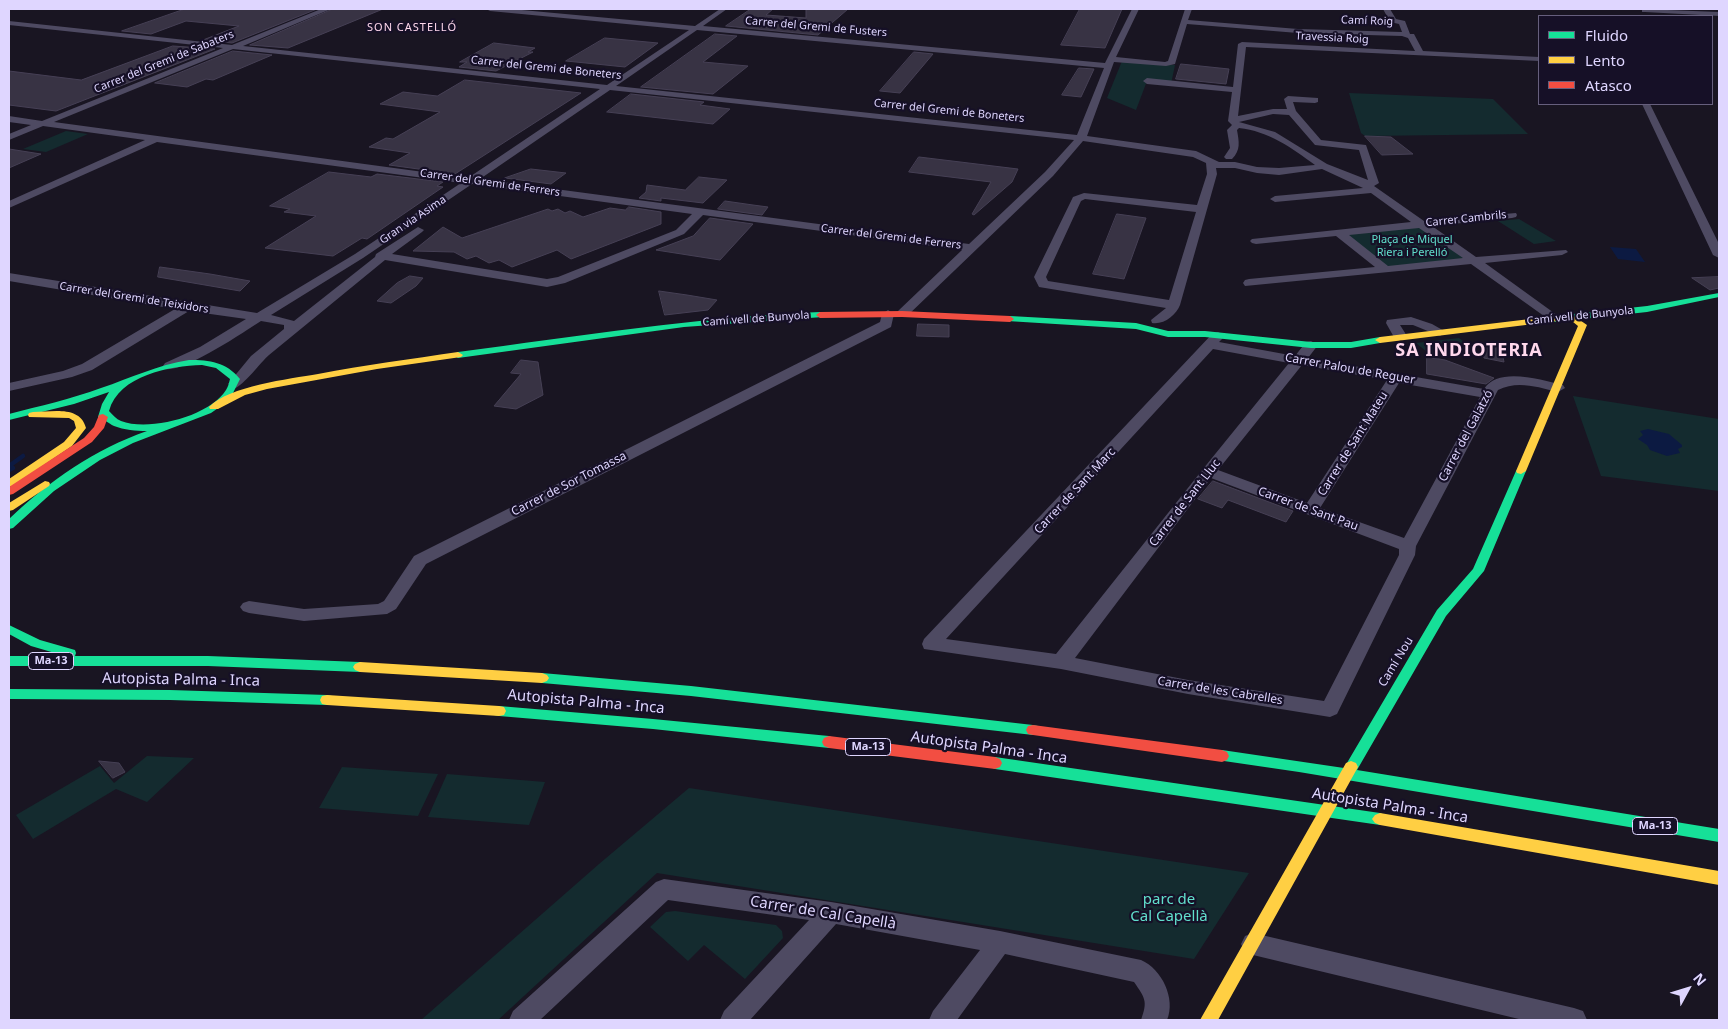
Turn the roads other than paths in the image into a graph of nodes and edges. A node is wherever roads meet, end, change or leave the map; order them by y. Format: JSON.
{"nodes":[{"id":1,"x":327,"y":9,"type":"edge"},
{"id":2,"x":490,"y":9,"type":"edge"},
{"id":3,"x":1135,"y":9,"type":"edge"},
{"id":4,"x":1188,"y":9,"type":"edge"},
{"id":5,"x":1387,"y":9,"type":"edge"},
{"id":6,"x":727,"y":11,"type":"edge"},
{"id":7,"x":1645,"y":12,"type":"edge"},
{"id":8,"x":1719,"y":14,"type":"edge"},
{"id":9,"x":1184,"y":22,"type":"junction"},
{"id":10,"x":9,"y":23,"type":"edge"},
{"id":11,"x":696,"y":28,"type":"junction"},
{"id":12,"x":708,"y":29,"type":"junction"},
{"id":13,"x":1408,"y":35,"type":"junction"},
{"id":14,"x":231,"y":48,"type":"junction"},
{"id":15,"x":1420,"y":52,"type":"junction"},
{"id":16,"x":1538,"y":59,"type":"edge"},
{"id":17,"x":1110,"y":62,"type":"junction"},
{"id":18,"x":1147,"y":81,"type":"dead end"},
{"id":19,"x":609,"y":87,"type":"junction"},
{"id":20,"x":621,"y":88,"type":"junction"},
{"id":21,"x":1237,"y":90,"type":"junction"},
{"id":22,"x":1315,"y":100,"type":"dead end"},
{"id":23,"x":1646,"y":105,"type":"edge"},
{"id":24,"x":1288,"y":111,"type":"junction"},
{"id":25,"x":9,"y":119,"type":"edge"},
{"id":26,"x":42,"y":123,"type":"junction"},
{"id":27,"x":1235,"y":123,"type":"junction"},
{"id":28,"x":9,"y":137,"type":"edge"},
{"id":29,"x":158,"y":138,"type":"junction"},
{"id":30,"x":1081,"y":138,"type":"junction"},
{"id":31,"x":1212,"y":163,"type":"junction"},
{"id":32,"x":1232,"y":163,"type":"junction"},
{"id":33,"x":1323,"y":166,"type":"junction"},
{"id":34,"x":472,"y":180,"type":"junction"},
{"id":35,"x":485,"y":182,"type":"junction"},
{"id":36,"x":1367,"y":187,"type":"junction"},
{"id":37,"x":1275,"y":199,"type":"dead end"},
{"id":38,"x":9,"y":205,"type":"edge"},
{"id":39,"x":1202,"y":209,"type":"junction"},
{"id":40,"x":700,"y":212,"type":"junction"},
{"id":41,"x":1512,"y":215,"type":"dead end"},
{"id":42,"x":1419,"y":224,"type":"junction"},
{"id":43,"x":1338,"y":232,"type":"junction"},
{"id":44,"x":1256,"y":241,"type":"dead end"},
{"id":45,"x":971,"y":248,"type":"junction"},
{"id":46,"x":1562,"y":252,"type":"dead end"},
{"id":47,"x":1719,"y":255,"type":"edge"},
{"id":48,"x":380,"y":256,"type":"junction"},
{"id":49,"x":1472,"y":261,"type":"junction"},
{"id":50,"x":1386,"y":270,"type":"junction"},
{"id":51,"x":9,"y":277,"type":"edge"},
{"id":52,"x":1249,"y":283,"type":"dead end"},
{"id":53,"x":1719,"y":295,"type":"edge"},
{"id":54,"x":187,"y":307,"type":"junction"},
{"id":55,"x":1173,"y":307,"type":"junction"},
{"id":56,"x":895,"y":314,"type":"junction"},
{"id":57,"x":1571,"y":317,"type":"junction"},
{"id":58,"x":259,"y":318,"type":"junction"},
{"id":59,"x":1555,"y":318,"type":"junction"},
{"id":60,"x":1155,"y":324,"type":"junction"},
{"id":61,"x":1179,"y":327,"type":"junction"},
{"id":62,"x":290,"y":330,"type":"junction"},
{"id":63,"x":1440,"y":332,"type":"joint"},
{"id":64,"x":1400,"y":336,"type":"joint"},
{"id":65,"x":1212,"y":339,"type":"junction"},
{"id":66,"x":1311,"y":345,"type":"junction"},
{"id":67,"x":1299,"y":359,"type":"junction"},
{"id":68,"x":378,"y":366,"type":"junction"},
{"id":69,"x":167,"y":367,"type":"junction"},
{"id":70,"x":235,"y":376,"type":"junction"},
{"id":71,"x":1396,"y":377,"type":"junction"},
{"id":72,"x":130,"y":381,"type":"junction"},
{"id":73,"x":9,"y":386,"type":"edge"},
{"id":74,"x":1558,"y":388,"type":"junction"},
{"id":75,"x":1487,"y":394,"type":"junction"},
{"id":76,"x":214,"y":407,"type":"junction"},
{"id":77,"x":32,"y":415,"type":"junction"},
{"id":78,"x":9,"y":417,"type":"edge"},
{"id":79,"x":106,"y":417,"type":"junction"},
{"id":80,"x":180,"y":422,"type":"junction"},
{"id":81,"x":159,"y":426,"type":"junction"},
{"id":82,"x":1208,"y":472,"type":"junction"},
{"id":83,"x":9,"y":484,"type":"edge"},
{"id":84,"x":9,"y":492,"type":"edge"},
{"id":85,"x":9,"y":508,"type":"edge"},
{"id":86,"x":1311,"y":510,"type":"junction"},
{"id":87,"x":9,"y":525,"type":"edge"},
{"id":88,"x":1408,"y":546,"type":"junction"},
{"id":89,"x":249,"y":607,"type":"dead end"},
{"id":90,"x":9,"y":629,"type":"edge"},
{"id":91,"x":931,"y":644,"type":"joint"},
{"id":92,"x":92,"y":660,"type":"junction"},
{"id":93,"x":9,"y":661,"type":"edge"},
{"id":94,"x":1061,"y":662,"type":"junction"},
{"id":95,"x":9,"y":694,"type":"edge"},
{"id":96,"x":1719,"y":836,"type":"edge"},
{"id":97,"x":1719,"y":878,"type":"edge"},
{"id":98,"x":832,"y":913,"type":"junction"},
{"id":99,"x":1000,"y":942,"type":"junction"},
{"id":100,"x":1253,"y":944,"type":"junction"},
{"id":101,"x":1156,"y":1009,"type":"edge"},
{"id":102,"x":522,"y":1020,"type":"edge"},
{"id":103,"x":733,"y":1020,"type":"edge"},
{"id":104,"x":942,"y":1020,"type":"edge"},
{"id":105,"x":1209,"y":1020,"type":"edge"},
{"id":106,"x":1574,"y":1020,"type":"edge"}],
"edges":[{"from":1,"to":14,"type":"street","name":"Carrer del Gremi de Sabaters"},
{"from":2,"to":11,"type":"street","name":"Carrer del Gremi de Fusters"},
{"from":3,"to":17,"type":"street"},
{"from":4,"to":9,"type":"street"},
{"from":5,"to":13,"type":"street"},
{"from":6,"to":11,"type":"street","name":"Gran via Asima"},
{"from":6,"to":12,"type":"street","name":"Gran via Asima"},
{"from":7,"to":8,"type":"street"},
{"from":9,"to":13,"type":"street","name":"Camí Roig"},
{"from":9,"to":17,"type":"street"},
{"from":10,"to":14,"type":"street","name":"Carrer del Gremi de Boneters"},
{"from":11,"to":12,"type":"street","name":"Carrer del Gremi de Fusters"},
{"from":11,"to":19,"type":"street","name":"Gran via Asima"},
{"from":12,"to":17,"type":"street","name":"Carrer del Gremi de Fusters"},
{"from":12,"to":20,"type":"street","name":"Gran via Asima"},
{"from":13,"to":15,"type":"street","name":"Camí Roig"},
{"from":14,"to":19,"type":"street","name":"Carrer del Gremi de Boneters"},
{"from":14,"to":26,"type":"street","name":"Carrer del Gremi de Sabaters"},
{"from":15,"to":16,"type":"street"},
{"from":15,"to":21,"type":"street","name":"Travessia Roig"},
{"from":17,"to":30,"type":"street"},
{"from":18,"to":21,"type":"street"},
{"from":19,"to":20,"type":"street","name":"Carrer del Gremi de Boneters"},
{"from":19,"to":34,"type":"street","name":"Gran via Asima"},
{"from":20,"to":30,"type":"street","name":"Carrer del Gremi de Boneters"},
{"from":20,"to":35,"type":"street","name":"Gran via Asima"},
{"from":21,"to":27,"type":"street"},
{"from":22,"to":24,"type":"street"},
{"from":23,"to":47,"type":"street"},
{"from":24,"to":27,"type":"street"},
{"from":24,"to":36,"type":"street"},
{"from":25,"to":26,"type":"street","name":"Carrer del Gremi de Ferrers"},
{"from":26,"to":28,"type":"street","name":"Carrer del Gremi de Sabaters"},
{"from":26,"to":29,"type":"street","name":"Carrer del Gremi de Ferrers"},
{"from":27,"to":32,"type":"street"},
{"from":27,"to":33,"type":"street"},
{"from":29,"to":34,"type":"street","name":"Carrer del Gremi de Ferrers"},
{"from":29,"to":38,"type":"street"},
{"from":30,"to":31,"type":"street","name":"Carrer del Gremi de Boneters"},
{"from":30,"to":45,"type":"street"},
{"from":31,"to":32,"type":"street"},
{"from":31,"to":32,"type":"street"},
{"from":31,"to":39,"type":"street"},
{"from":32,"to":33,"type":"street"},
{"from":33,"to":36,"type":"street"},
{"from":34,"to":35,"type":"street","name":"Carrer del Gremi de Ferrers"},
{"from":34,"to":58,"type":"street","name":"Gran via Asima"},
{"from":35,"to":40,"type":"street","name":"Carrer del Gremi de Ferrers"},
{"from":35,"to":48,"type":"street","name":"Gran via Asima"},
{"from":36,"to":37,"type":"street"},
{"from":36,"to":42,"type":"street"},
{"from":39,"to":55,"type":"street"},
{"from":39,"to":55,"type":"street"},
{"from":40,"to":45,"type":"street","name":"Carrer del Gremi de Ferrers"},
{"from":40,"to":48,"type":"street"},
{"from":41,"to":42,"type":"street","name":"Carrer Cambrils"},
{"from":42,"to":43,"type":"street"},
{"from":42,"to":49,"type":"street"},
{"from":43,"to":44,"type":"street"},
{"from":43,"to":50,"type":"street"},
{"from":45,"to":56,"type":"street"},
{"from":46,"to":49,"type":"street"},
{"from":48,"to":62,"type":"street","name":"Gran via Asima"},
{"from":49,"to":50,"type":"street"},
{"from":49,"to":59,"type":"street"},
{"from":50,"to":52,"type":"street"},
{"from":51,"to":54,"type":"street","name":"Carrer del Gremi de Teixidors"},
{"from":53,"to":57,"type":"main road","name":"Camí vell de Bunyola"},
{"from":54,"to":58,"type":"street","name":"Carrer del Gremi de Teixidors"},
{"from":54,"to":73,"type":"street"},
{"from":55,"to":60,"type":"street"},
{"from":55,"to":61,"type":"street"},
{"from":56,"to":60,"type":"main road","name":"Camí vell de Bunyola"},
{"from":56,"to":68,"type":"main road","name":"Camí vell de Bunyola"},
{"from":56,"to":89,"type":"street","name":"Carrer de Sor Tomassa"},
{"from":57,"to":59,"type":"main road","name":"Camí vell de Bunyola"},
{"from":57,"to":74,"type":"main road","name":"Camí Nou"},
{"from":58,"to":62,"type":"street","name":"Carrer del Gremi de Teixidors"},
{"from":58,"to":69,"type":"street","name":"Gran via Asima"},
{"from":59,"to":63,"type":"main road","name":"Camí vell de Bunyola"},
{"from":60,"to":61,"type":"main road","name":"Camí vell de Bunyola"},
{"from":61,"to":65,"type":"main road","name":"Camí vell de Bunyola"},
{"from":62,"to":70,"type":"street","name":"Gran via Asima"},
{"from":63,"to":64,"type":"street","name":"Camí vell de Bunyola"},
{"from":64,"to":66,"type":"main road","name":"Camí vell de Bunyola"},
{"from":65,"to":66,"type":"main road","name":"Camí vell de Bunyola"},
{"from":65,"to":67,"type":"street","name":"Carrer Palou de Reguer"},
{"from":65,"to":91,"type":"street","name":"Carrer de Sant Marc"},
{"from":66,"to":67,"type":"street","name":"Carrer de Sant Lluc"},
{"from":67,"to":71,"type":"street","name":"Carrer Palou de Reguer"},
{"from":67,"to":82,"type":"street","name":"Carrer de Sant Lluc"},
{"from":68,"to":70,"type":"main road"},
{"from":68,"to":76,"type":"main road"},
{"from":69,"to":70,"type":"main road"},
{"from":69,"to":72,"type":"main road"},
{"from":70,"to":76,"type":"main road"},
{"from":71,"to":75,"type":"street","name":"Carrer Palou de Reguer"},
{"from":71,"to":86,"type":"street","name":"Carrer de Sant Mateu"},
{"from":72,"to":78,"type":"main road"},
{"from":72,"to":79,"type":"main road"},
{"from":74,"to":75,"type":"street","name":"Carrer del Galatzó"},
{"from":74,"to":100,"type":"main road","name":"Camí Nou"},
{"from":75,"to":88,"type":"street","name":"Carrer del Galatzó"},
{"from":76,"to":80,"type":"main road"},
{"from":77,"to":78,"type":"main road"},
{"from":77,"to":79,"type":"main road"},
{"from":77,"to":83,"type":"main road"},
{"from":79,"to":81,"type":"main road"},
{"from":79,"to":84,"type":"main road"},
{"from":80,"to":81,"type":"main road"},
{"from":80,"to":87,"type":"main road"},
{"from":81,"to":85,"type":"main road"},
{"from":82,"to":86,"type":"street","name":"Carrer de Sant Pau"},
{"from":82,"to":94,"type":"street","name":"Carrer de Sant Lluc"},
{"from":86,"to":88,"type":"street","name":"Carrer de Sant Pau"},
{"from":88,"to":94,"type":"street","name":"Carrer de les Cabrelles"},
{"from":90,"to":92,"type":"main road"},
{"from":91,"to":94,"type":"street","name":"Carrer de les Cabrelles"},
{"from":92,"to":93,"type":"main road","name":"Autopista Palma - Inca","number":"Ma-13"},
{"from":92,"to":96,"type":"main road","name":"Autopista Palma - Inca","number":"Ma-13"},
{"from":95,"to":97,"type":"main road","name":"Autopista Palma - Inca","number":"Ma-13"},
{"from":98,"to":99,"type":"street","name":"Carrer de Cal Capellà"},
{"from":98,"to":102,"type":"street","name":"Carrer de Cal Capellà"},
{"from":98,"to":103,"type":"street"},
{"from":99,"to":101,"type":"street","name":"Carrer de Cal Capellà"},
{"from":99,"to":104,"type":"street"},
{"from":100,"to":105,"type":"main road","name":"Camí Nou"},
{"from":100,"to":106,"type":"street"}]}
